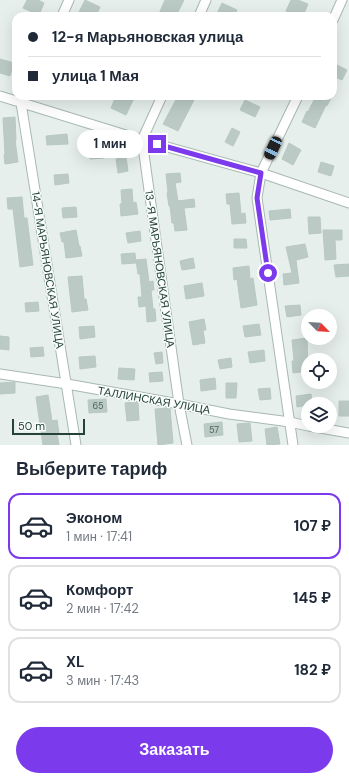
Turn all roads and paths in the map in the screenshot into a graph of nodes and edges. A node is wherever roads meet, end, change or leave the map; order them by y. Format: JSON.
{"nodes":[{"id":1,"x":69,"y":0,"type":"edge"},
{"id":2,"x":206,"y":0,"type":"edge"},
{"id":3,"x":342,"y":0,"type":"edge"},
{"id":4,"x":64,"y":12,"type":"edge"},
{"id":5,"x":201,"y":12,"type":"edge"},
{"id":6,"x":337,"y":12,"type":"edge"},
{"id":7,"x":0,"y":96,"type":"edge"},
{"id":8,"x":12,"y":98,"type":"edge"},
{"id":9,"x":22,"y":100,"type":"edge"},
{"id":10,"x":25,"y":100,"type":"edge"},
{"id":11,"x":160,"y":100,"type":"edge"},
{"id":12,"x":296,"y":100,"type":"edge"},
{"id":13,"x":142,"y":140,"type":"junction"},
{"id":14,"x":261,"y":173,"type":"junction"},
{"id":15,"x":349,"y":203,"type":"edge"},
{"id":16,"x":0,"y":374,"type":"edge"},
{"id":17,"x":67,"y":384,"type":"junction"},
{"id":18,"x":179,"y":404,"type":"junction"},
{"id":19,"x":290,"y":422,"type":"junction"},
{"id":20,"x":301,"y":424,"type":"edge"},
{"id":21,"x":337,"y":431,"type":"edge"},
{"id":22,"x":349,"y":433,"type":"edge"},
{"id":23,"x":76,"y":445,"type":"edge"},
{"id":24,"x":187,"y":445,"type":"edge"},
{"id":25,"x":293,"y":445,"type":"edge"}],
"edges":[{"from":1,"to":4,"type":"street"},
{"from":2,"to":5,"type":"street"},
{"from":3,"to":6,"type":"street"},
{"from":7,"to":8,"type":"street"},
{"from":9,"to":17,"type":"street","name":"14-Я МАРЬЯНОВСКАЯ УЛИЦА"},
{"from":10,"to":13,"type":"street"},
{"from":11,"to":13,"type":"street"},
{"from":12,"to":14,"type":"street"},
{"from":13,"to":14,"type":"street"},
{"from":13,"to":18,"type":"street","name":"13-Я МАРЬЯНОВСКАЯ УЛИЦА"},
{"from":14,"to":15,"type":"street"},
{"from":14,"to":19,"type":"street"},
{"from":16,"to":17,"type":"street","name":"ТАЛЛИНСКАЯ УЛИЦА"},
{"from":17,"to":18,"type":"street","name":"ТАЛЛИНСКАЯ УЛИЦА"},
{"from":17,"to":23,"type":"street","name":"14-Я МАРЬЯНОВСКАЯ УЛИЦА"},
{"from":18,"to":19,"type":"street","name":"ТАЛЛИНСКАЯ УЛИЦА"},
{"from":18,"to":24,"type":"street","name":"13-Я МАРЬЯНОВСКАЯ УЛИЦА"},
{"from":19,"to":20,"type":"street","name":"ТАЛЛИНСКАЯ УЛИЦА"},
{"from":19,"to":25,"type":"street"},
{"from":21,"to":22,"type":"street","name":"ТАЛЛИНСКАЯ УЛИЦА"}]}
